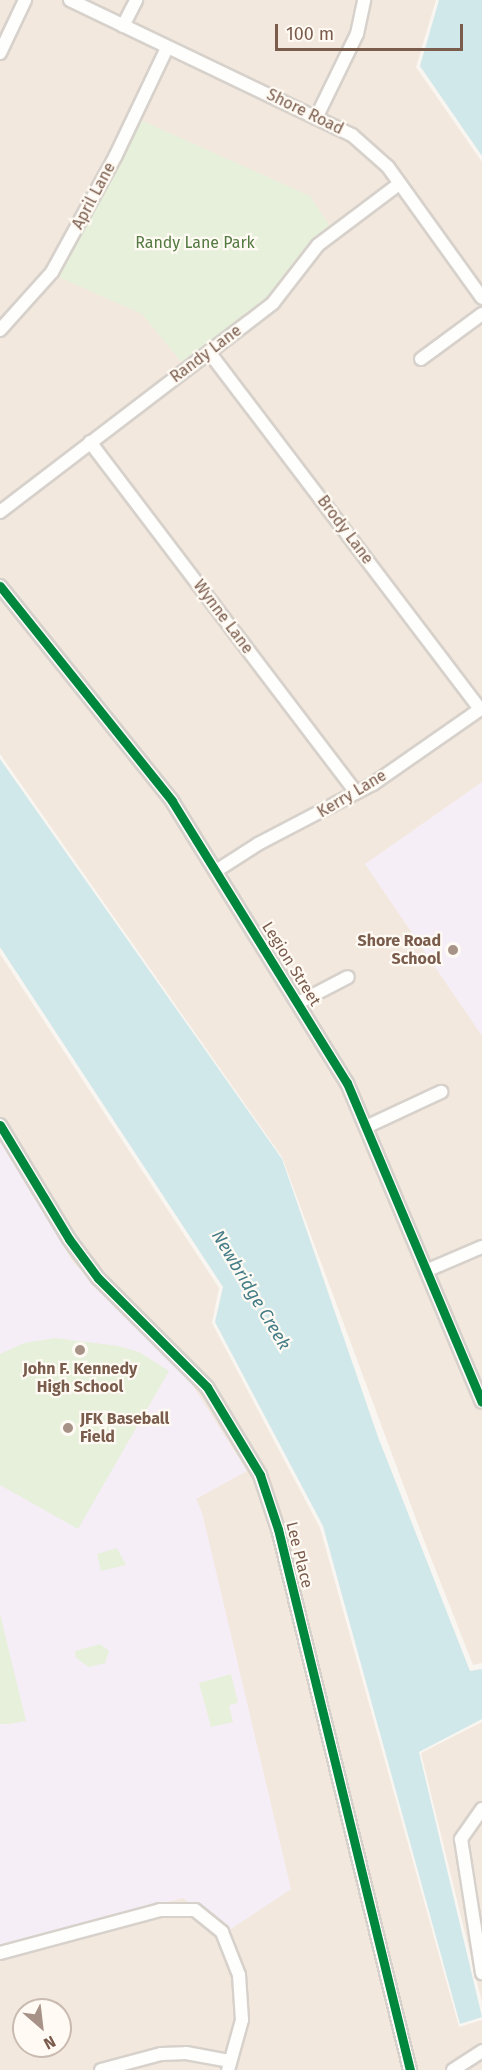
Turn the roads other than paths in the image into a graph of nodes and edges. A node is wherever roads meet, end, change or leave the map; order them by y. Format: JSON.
{"nodes":[{"id":1,"x":25,"y":0,"type":"edge"},
{"id":2,"x":70,"y":0,"type":"edge"},
{"id":3,"x":136,"y":0,"type":"edge"},
{"id":4,"x":364,"y":0,"type":"edge"},
{"id":5,"x":123,"y":26,"type":"junction"},
{"id":6,"x":167,"y":48,"type":"junction"},
{"id":7,"x":0,"y":53,"type":"edge"},
{"id":8,"x":316,"y":118,"type":"junction"},
{"id":9,"x":399,"y":184,"type":"junction"},
{"id":10,"x":482,"y":298,"type":"edge"},
{"id":11,"x":482,"y":314,"type":"edge"},
{"id":12,"x":0,"y":330,"type":"edge"},
{"id":13,"x":209,"y":352,"type":"junction"},
{"id":14,"x":421,"y":359,"type":"dead end"},
{"id":15,"x":90,"y":442,"type":"junction"},
{"id":16,"x":0,"y":512,"type":"edge"},
{"id":17,"x":0,"y":586,"type":"edge"},
{"id":18,"x":481,"y":708,"type":"edge"},
{"id":19,"x":356,"y":792,"type":"junction"},
{"id":20,"x":216,"y":871,"type":"junction"},
{"id":21,"x":348,"y":977,"type":"dead end"},
{"id":22,"x":298,"y":1003,"type":"junction"},
{"id":23,"x":441,"y":1092,"type":"dead end"},
{"id":24,"x":0,"y":1125,"type":"edge"},
{"id":25,"x":368,"y":1126,"type":"junction"},
{"id":26,"x":482,"y":1247,"type":"edge"},
{"id":27,"x":428,"y":1270,"type":"junction"},
{"id":28,"x":482,"y":1402,"type":"edge"},
{"id":29,"x":482,"y":1809,"type":"edge"},
{"id":30,"x":0,"y":1953,"type":"edge"},
{"id":31,"x":482,"y":1973,"type":"edge"},
{"id":32,"x":482,"y":2051,"type":"edge"},
{"id":33,"x":229,"y":2066,"type":"edge"},
{"id":34,"x":101,"y":2070,"type":"edge"},
{"id":35,"x":410,"y":2070,"type":"edge"},
{"id":36,"x":453,"y":2070,"type":"edge"}],
"edges":[{"from":1,"to":7,"type":"street"},
{"from":2,"to":5,"type":"street","name":"Shore Road"},
{"from":3,"to":5,"type":"street"},
{"from":4,"to":8,"type":"street"},
{"from":5,"to":6,"type":"street","name":"Shore Road"},
{"from":6,"to":8,"type":"street","name":"Shore Road"},
{"from":6,"to":12,"type":"street","name":"April Lane"},
{"from":8,"to":9,"type":"street","name":"Shore Road"},
{"from":9,"to":10,"type":"street","name":"Shore Road"},
{"from":9,"to":13,"type":"street","name":"Randy Lane"},
{"from":11,"to":14,"type":"street"},
{"from":13,"to":15,"type":"street","name":"Randy Lane"},
{"from":13,"to":18,"type":"street","name":"Brody Lane"},
{"from":15,"to":16,"type":"street","name":"Randy Lane"},
{"from":15,"to":19,"type":"street","name":"Wynne Lane"},
{"from":17,"to":20,"type":"street","name":"Legion Street"},
{"from":18,"to":19,"type":"street","name":"Kerry Lane"},
{"from":19,"to":20,"type":"street","name":"Kerry Lane"},
{"from":20,"to":22,"type":"street","name":"Legion Street"},
{"from":21,"to":22,"type":"street"},
{"from":22,"to":25,"type":"street","name":"Legion Street"},
{"from":23,"to":25,"type":"street"},
{"from":24,"to":35,"type":"street","name":"Lee Place"},
{"from":25,"to":27,"type":"street","name":"Legion Street"},
{"from":26,"to":27,"type":"street"},
{"from":27,"to":28,"type":"street","name":"Legion Street"},
{"from":29,"to":31,"type":"street"},
{"from":30,"to":33,"type":"street"},
{"from":32,"to":36,"type":"street"},
{"from":33,"to":34,"type":"street"}]}
